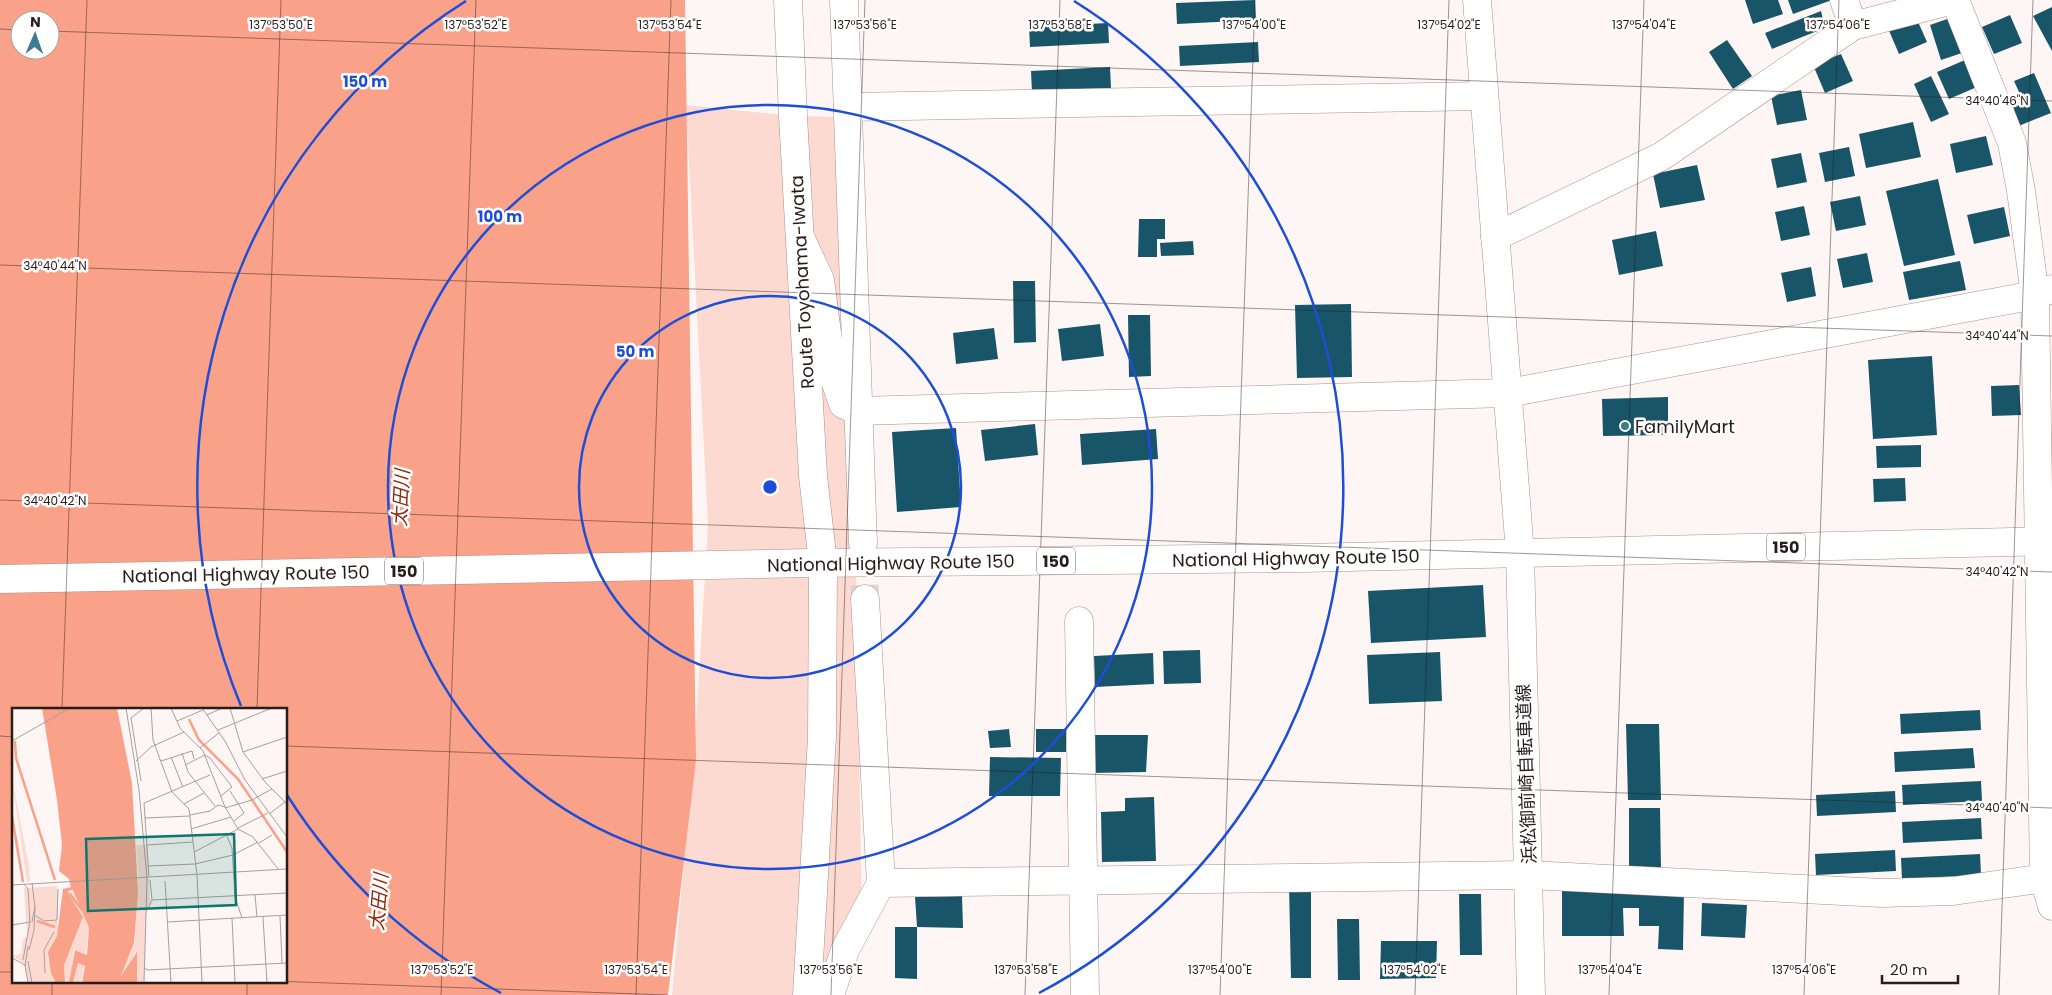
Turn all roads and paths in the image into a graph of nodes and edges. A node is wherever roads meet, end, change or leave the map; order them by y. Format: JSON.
{"nodes":[{"id":1,"x":788,"y":0,"type":"edge"},
{"id":2,"x":844,"y":0,"type":"edge"},
{"id":3,"x":1477,"y":0,"type":"edge"},
{"id":4,"x":1844,"y":0,"type":"edge"},
{"id":5,"x":1954,"y":0,"type":"edge"},
{"id":6,"x":1853,"y":26,"type":"junction"},
{"id":7,"x":1484,"y":96,"type":"junction"},
{"id":8,"x":848,"y":107,"type":"junction"},
{"id":9,"x":800,"y":237,"type":"junction"},
{"id":10,"x":1495,"y":237,"type":"junction"},
{"id":11,"x":2043,"y":292,"type":"edge"},
{"id":12,"x":1508,"y":393,"type":"junction"},
{"id":13,"x":858,"y":411,"type":"junction"},
{"id":14,"x":2045,"y":541,"type":"edge"},
{"id":15,"x":863,"y":543,"type":"tunnel mouth"},
{"id":16,"x":1520,"y":553,"type":"junction"},
{"id":17,"x":816,"y":563,"type":"junction"},
{"id":18,"x":0,"y":579,"type":"edge"},
{"id":19,"x":865,"y":600,"type":"tunnel mouth"},
{"id":20,"x":1080,"y":621,"type":"dead end"},
{"id":21,"x":1529,"y":875,"type":"junction"},
{"id":22,"x":2048,"y":877,"type":"edge"},
{"id":23,"x":1083,"y":880,"type":"junction"},
{"id":24,"x":882,"y":883,"type":"junction"},
{"id":25,"x":2052,"y":906,"type":"edge"},
{"id":26,"x":806,"y":995,"type":"edge"},
{"id":27,"x":830,"y":995,"type":"edge"},
{"id":28,"x":1085,"y":995,"type":"edge"},
{"id":29,"x":1531,"y":995,"type":"edge"}],
"edges":[{"from":1,"to":9,"type":"main road","name":"Route Toyohama-Iwata"},
{"from":2,"to":8,"type":"main road"},
{"from":3,"to":7,"type":"main road","name":"浜松御前崎自転車道線"},
{"from":4,"to":6,"type":"main road"},
{"from":5,"to":6,"type":"main road"},
{"from":5,"to":11,"type":"main road"},
{"from":6,"to":10,"type":"main road"},
{"from":7,"to":8,"type":"main road"},
{"from":7,"to":10,"type":"main road","name":"浜松御前崎自転車道線"},
{"from":8,"to":13,"type":"main road"},
{"from":9,"to":13,"type":"main road"},
{"from":9,"to":17,"type":"main road","name":"Route Toyohama-Iwata"},
{"from":10,"to":12,"type":"main road","name":"浜松御前崎自転車道線"},
{"from":11,"to":12,"type":"main road"},
{"from":11,"to":14,"type":"main road"},
{"from":12,"to":13,"type":"main road"},
{"from":12,"to":16,"type":"main road","name":"浜松御前崎自転車道線"},
{"from":13,"to":15,"type":"main road"},
{"from":14,"to":16,"type":"main road","name":"National Highway Route 150","number":"150"},
{"from":14,"to":22,"type":"main road"},
{"from":16,"to":17,"type":"main road","name":"National Highway Route 150","number":"150"},
{"from":16,"to":21,"type":"main road","name":"浜松御前崎自転車道線"},
{"from":17,"to":18,"type":"main road","name":"National Highway Route 150","number":"150"},
{"from":17,"to":26,"type":"main road","name":"Route Toyohama-Iwata"},
{"from":19,"to":24,"type":"main road"},
{"from":20,"to":23,"type":"main road"},
{"from":21,"to":22,"type":"main road"},
{"from":21,"to":23,"type":"main road"},
{"from":21,"to":29,"type":"main road","name":"浜松御前崎自転車道線"},
{"from":22,"to":25,"type":"main road"},
{"from":23,"to":24,"type":"main road"},
{"from":23,"to":28,"type":"main road"},
{"from":24,"to":27,"type":"main road"}]}
